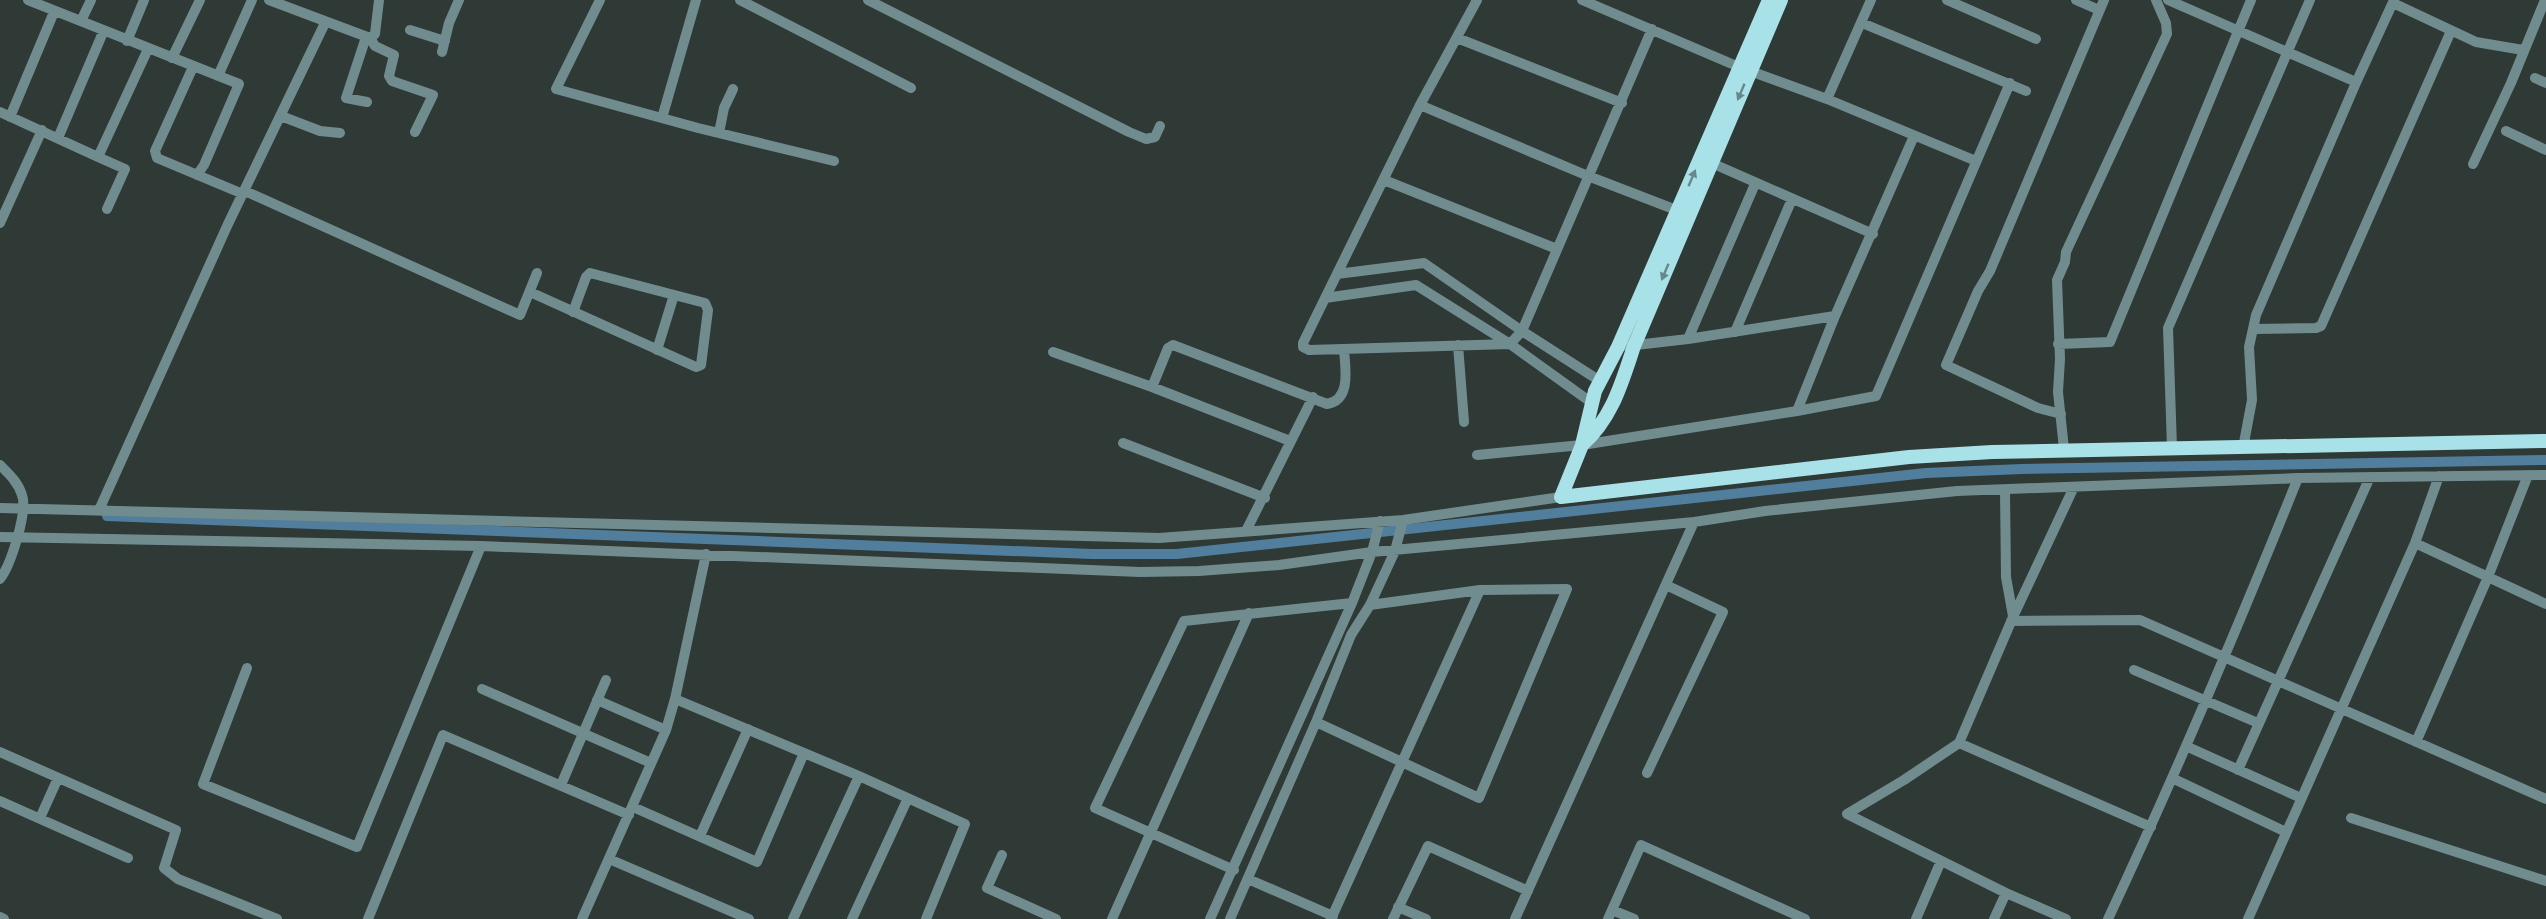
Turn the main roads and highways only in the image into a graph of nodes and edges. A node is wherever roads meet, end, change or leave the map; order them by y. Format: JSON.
{"nodes":[{"id":1,"x":1769,"y":0,"type":"edge"},
{"id":2,"x":1781,"y":0,"type":"edge"},
{"id":3,"x":1745,"y":69,"type":"junction"},
{"id":4,"x":1684,"y":213,"type":"junction"},
{"id":5,"x":2546,"y":441,"type":"edge"},
{"id":6,"x":1582,"y":445,"type":"junction"}],
"edges":[{"from":1,"to":3,"type":"main road"},
{"from":2,"to":3,"type":"main road"},
{"from":3,"to":4,"type":"main road"},
{"from":4,"to":6,"type":"main road"},
{"from":4,"to":6,"type":"main road","one_way":true},
{"from":5,"to":6,"type":"main road"}]}
